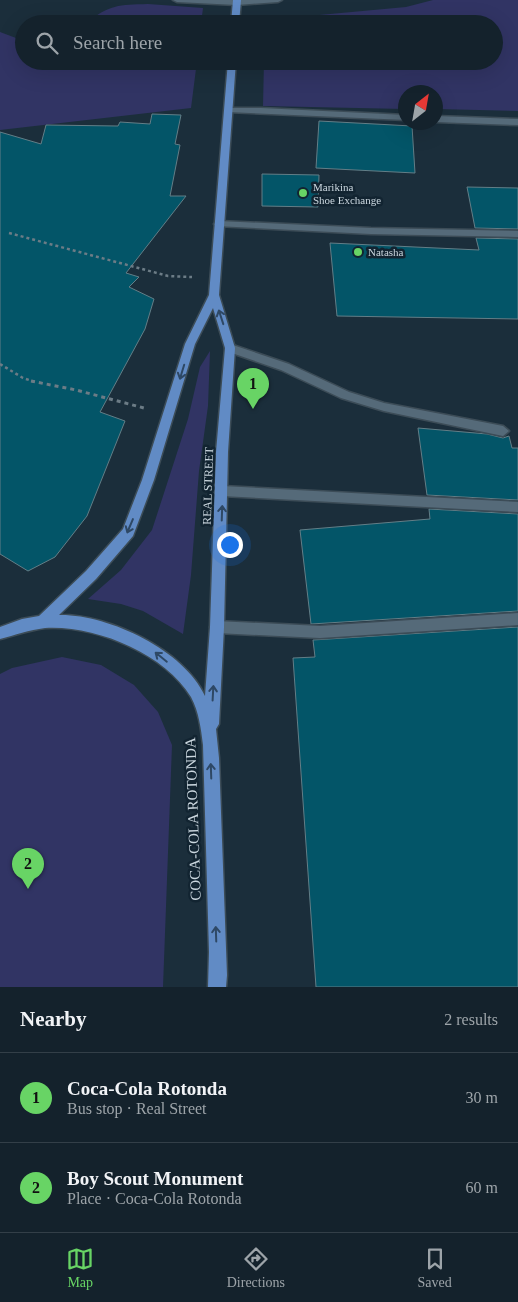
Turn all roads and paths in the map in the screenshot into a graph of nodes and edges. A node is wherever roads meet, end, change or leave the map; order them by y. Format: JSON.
{"nodes":[{"id":1,"x":177,"y":0,"type":"edge"},
{"id":2,"x":278,"y":0,"type":"edge"},
{"id":3,"x":237,"y":2,"type":"edge"},
{"id":4,"x":236,"y":15,"type":"edge"},
{"id":5,"x":231,"y":70,"type":"edge"},
{"id":6,"x":228,"y":110,"type":"junction"},
{"id":7,"x":398,"y":118,"type":"edge"},
{"id":8,"x":443,"y":119,"type":"edge"},
{"id":9,"x":518,"y":122,"type":"edge"},
{"id":10,"x":219,"y":224,"type":"junction"},
{"id":11,"x":9,"y":233,"type":"dead end"},
{"id":12,"x":518,"y":234,"type":"edge"},
{"id":13,"x":215,"y":278,"type":"junction"},
{"id":14,"x":214,"y":295,"type":"junction"},
{"id":15,"x":230,"y":348,"type":"junction"},
{"id":16,"x":0,"y":364,"type":"edge"},
{"id":17,"x":170,"y":411,"type":"junction"},
{"id":18,"x":503,"y":431,"type":"dead end"},
{"id":19,"x":222,"y":491,"type":"junction"},
{"id":20,"x":518,"y":507,"type":"edge"},
{"id":21,"x":518,"y":618,"type":"edge"},
{"id":22,"x":43,"y":622,"type":"junction"},
{"id":23,"x":217,"y":627,"type":"junction"},
{"id":24,"x":0,"y":634,"type":"edge"},
{"id":25,"x":210,"y":742,"type":"junction"},
{"id":26,"x":217,"y":987,"type":"edge"}],
"edges":[{"from":1,"to":3,"type":"street"},
{"from":2,"to":3,"type":"street"},
{"from":3,"to":4,"type":"main road"},
{"from":5,"to":6,"type":"main road","name":"REAL STREET"},
{"from":6,"to":7,"type":"street"},
{"from":6,"to":10,"type":"main road","name":"REAL STREET"},
{"from":8,"to":9,"type":"street"},
{"from":10,"to":12,"type":"street"},
{"from":10,"to":13,"type":"main road","name":"REAL STREET"},
{"from":11,"to":13,"type":"path"},
{"from":13,"to":14,"type":"main road","name":"REAL STREET"},
{"from":15,"to":14,"type":"main road","name":"REAL STREET","one_way":true},
{"from":14,"to":17,"type":"main road","name":"REAL STREET","one_way":true},
{"from":15,"to":18,"type":"street"},
{"from":15,"to":19,"type":"main road","name":"REAL STREET"},
{"from":16,"to":17,"type":"path"},
{"from":17,"to":22,"type":"main road","name":"REAL STREET","one_way":true},
{"from":19,"to":20,"type":"street"},
{"from":23,"to":19,"type":"main road","name":"REAL STREET","one_way":true},
{"from":21,"to":23,"type":"street"},
{"from":22,"to":24,"type":"main road","name":"COCA-COLA ROTONDA"},
{"from":25,"to":22,"type":"main road","name":"COCA-COLA ROTONDA","one_way":true},
{"from":25,"to":23,"type":"main road","name":"REAL STREET","one_way":true},
{"from":26,"to":25,"type":"main road","name":"COCA-COLA ROTONDA","one_way":true}]}
